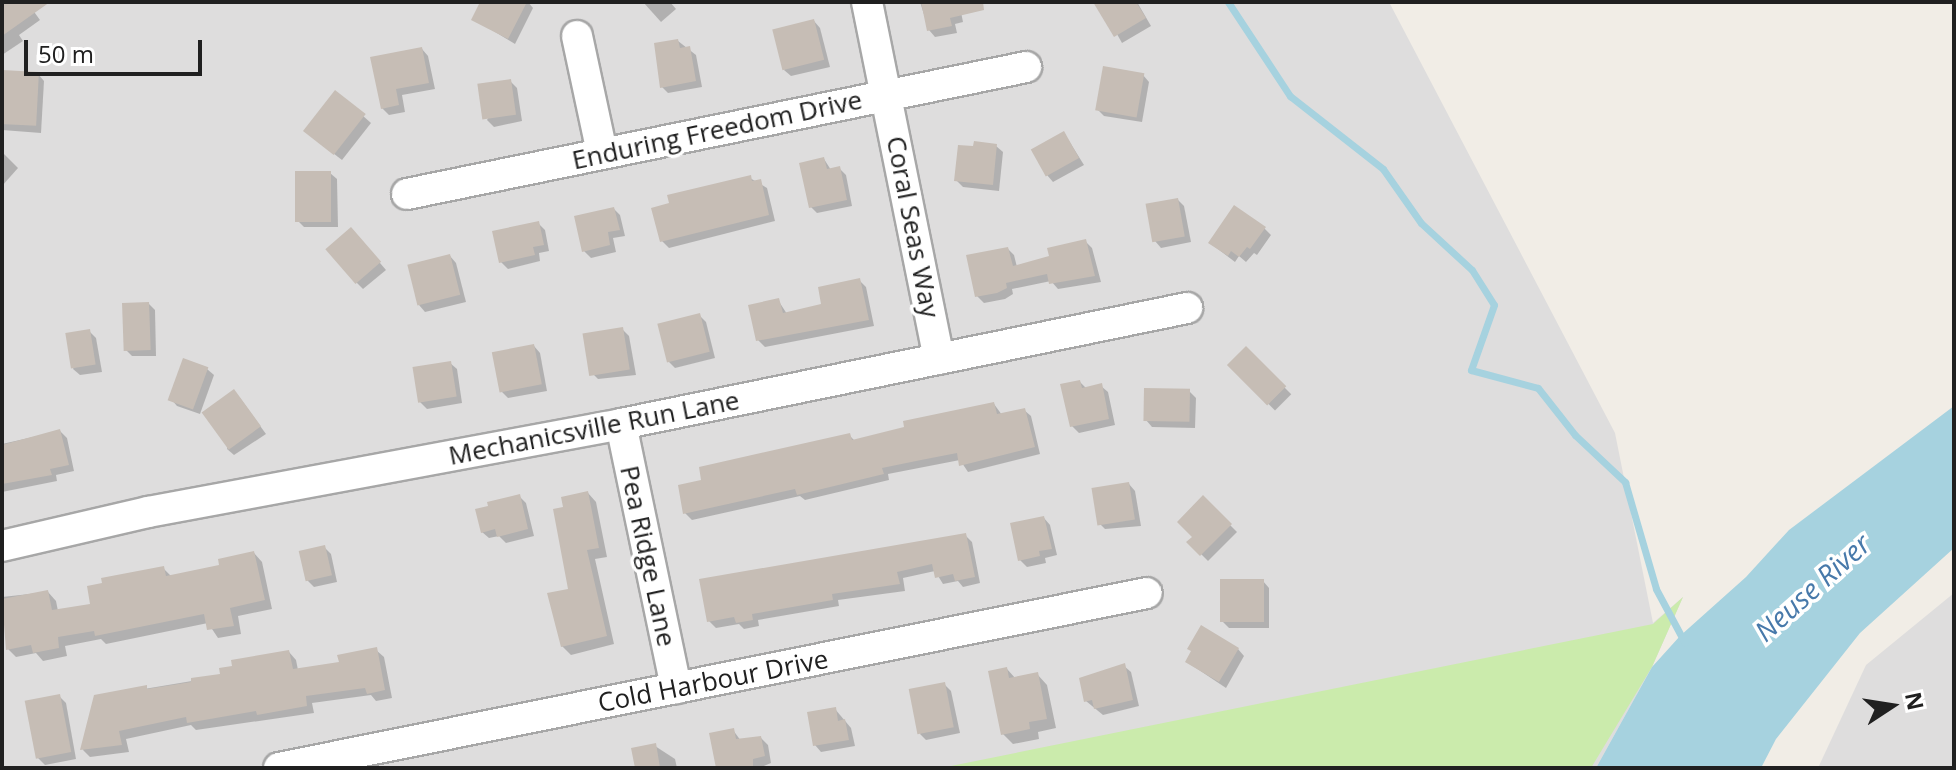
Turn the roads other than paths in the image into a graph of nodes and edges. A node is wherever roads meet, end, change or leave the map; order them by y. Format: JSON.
{"nodes":[{"id":1,"x":867,"y":2,"type":"edge"},
{"id":2,"x":577,"y":36,"type":"dead end"},
{"id":3,"x":1026,"y":67,"type":"dead end"},
{"id":4,"x":886,"y":95,"type":"junction"},
{"id":5,"x":602,"y":153,"type":"junction"},
{"id":6,"x":407,"y":194,"type":"dead end"},
{"id":7,"x":1187,"y":308,"type":"dead end"},
{"id":8,"x":939,"y":359,"type":"junction"},
{"id":9,"x":621,"y":424,"type":"junction"},
{"id":10,"x":2,"y":546,"type":"edge"},
{"id":11,"x":1147,"y":593,"type":"dead end"},
{"id":12,"x":676,"y":688,"type":"junction"},
{"id":13,"x":279,"y":768,"type":"edge"}],
"edges":[{"from":1,"to":4,"type":"street","name":"Coral Seas Way"},
{"from":2,"to":5,"type":"street"},
{"from":3,"to":4,"type":"street","name":"Enduring Freedom Drive"},
{"from":4,"to":5,"type":"street","name":"Enduring Freedom Drive"},
{"from":4,"to":8,"type":"street","name":"Coral Seas Way"},
{"from":5,"to":6,"type":"street","name":"Enduring Freedom Drive"},
{"from":7,"to":8,"type":"street","name":"Mechanicsville Run Lane"},
{"from":8,"to":9,"type":"street","name":"Mechanicsville Run Lane"},
{"from":9,"to":10,"type":"street","name":"Mechanicsville Run Lane"},
{"from":9,"to":12,"type":"street","name":"Pea Ridge Lane"},
{"from":11,"to":12,"type":"street","name":"Cold Harbour Drive"},
{"from":12,"to":13,"type":"street","name":"Cold Harbour Drive"}]}
